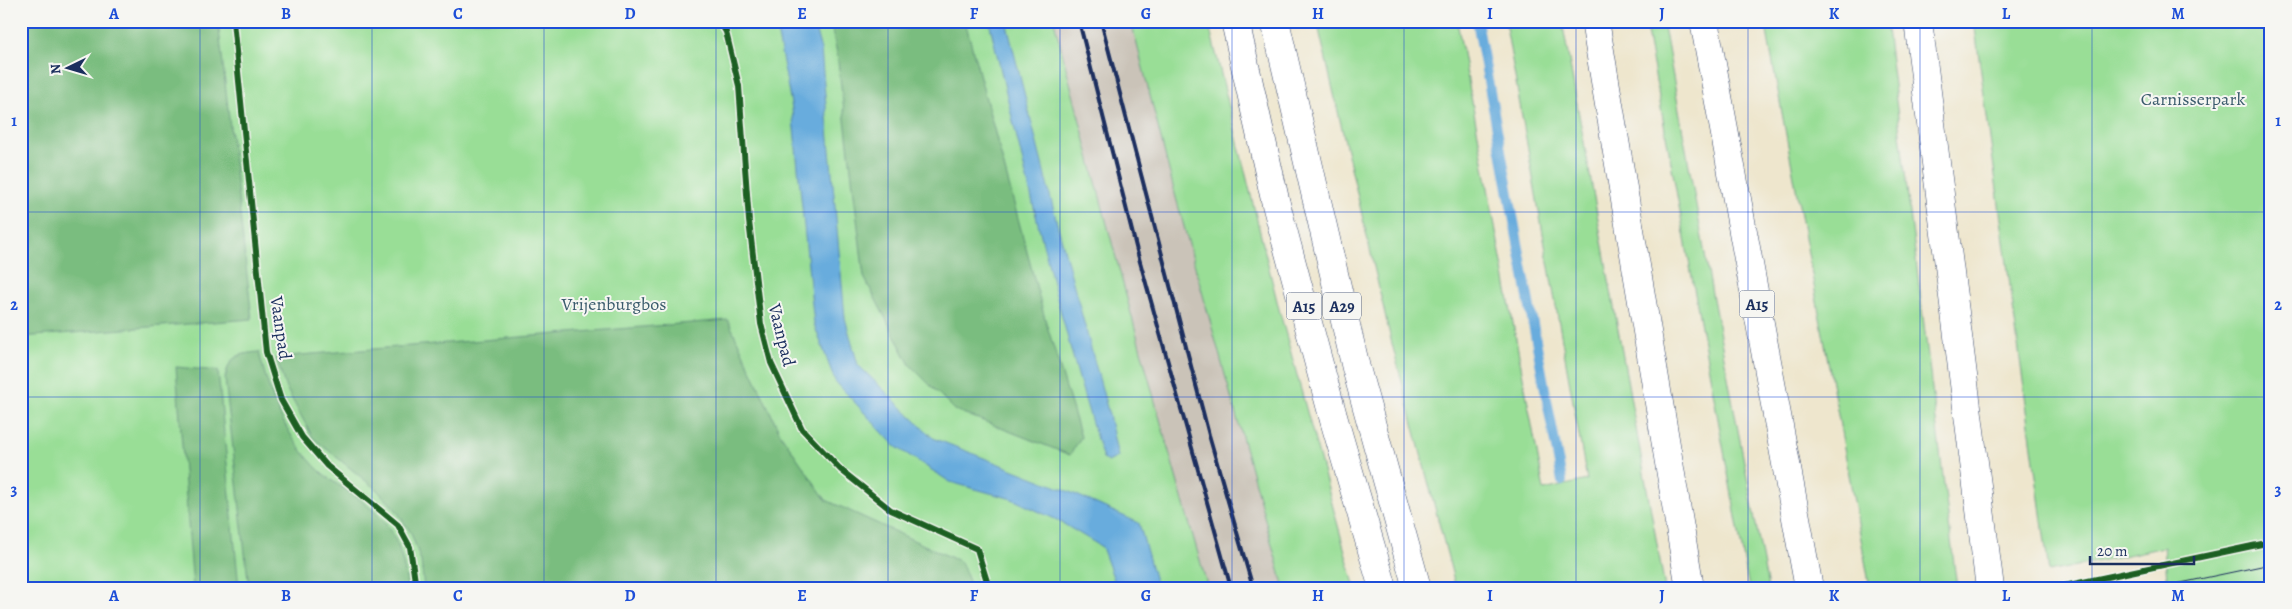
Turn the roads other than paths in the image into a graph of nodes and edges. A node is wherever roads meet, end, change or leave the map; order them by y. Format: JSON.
{"nodes":[{"id":1,"x":1235,"y":21,"type":"edge"},
{"id":2,"x":1275,"y":21,"type":"edge"},
{"id":3,"x":1595,"y":21,"type":"edge"},
{"id":4,"x":1704,"y":21,"type":"edge"},
{"id":5,"x":1918,"y":21,"type":"edge"},
{"id":6,"x":1384,"y":588,"type":"edge"},
{"id":7,"x":1417,"y":588,"type":"edge"},
{"id":8,"x":1690,"y":588,"type":"edge"},
{"id":9,"x":1809,"y":588,"type":"edge"},
{"id":10,"x":1990,"y":588,"type":"edge"}],
"edges":[{"from":1,"to":6,"type":"highway","number":"A15"},
{"from":2,"to":7,"type":"highway","number":"A29"},
{"from":3,"to":8,"type":"highway"},
{"from":4,"to":9,"type":"highway","number":"A15"},
{"from":5,"to":10,"type":"highway"}]}
